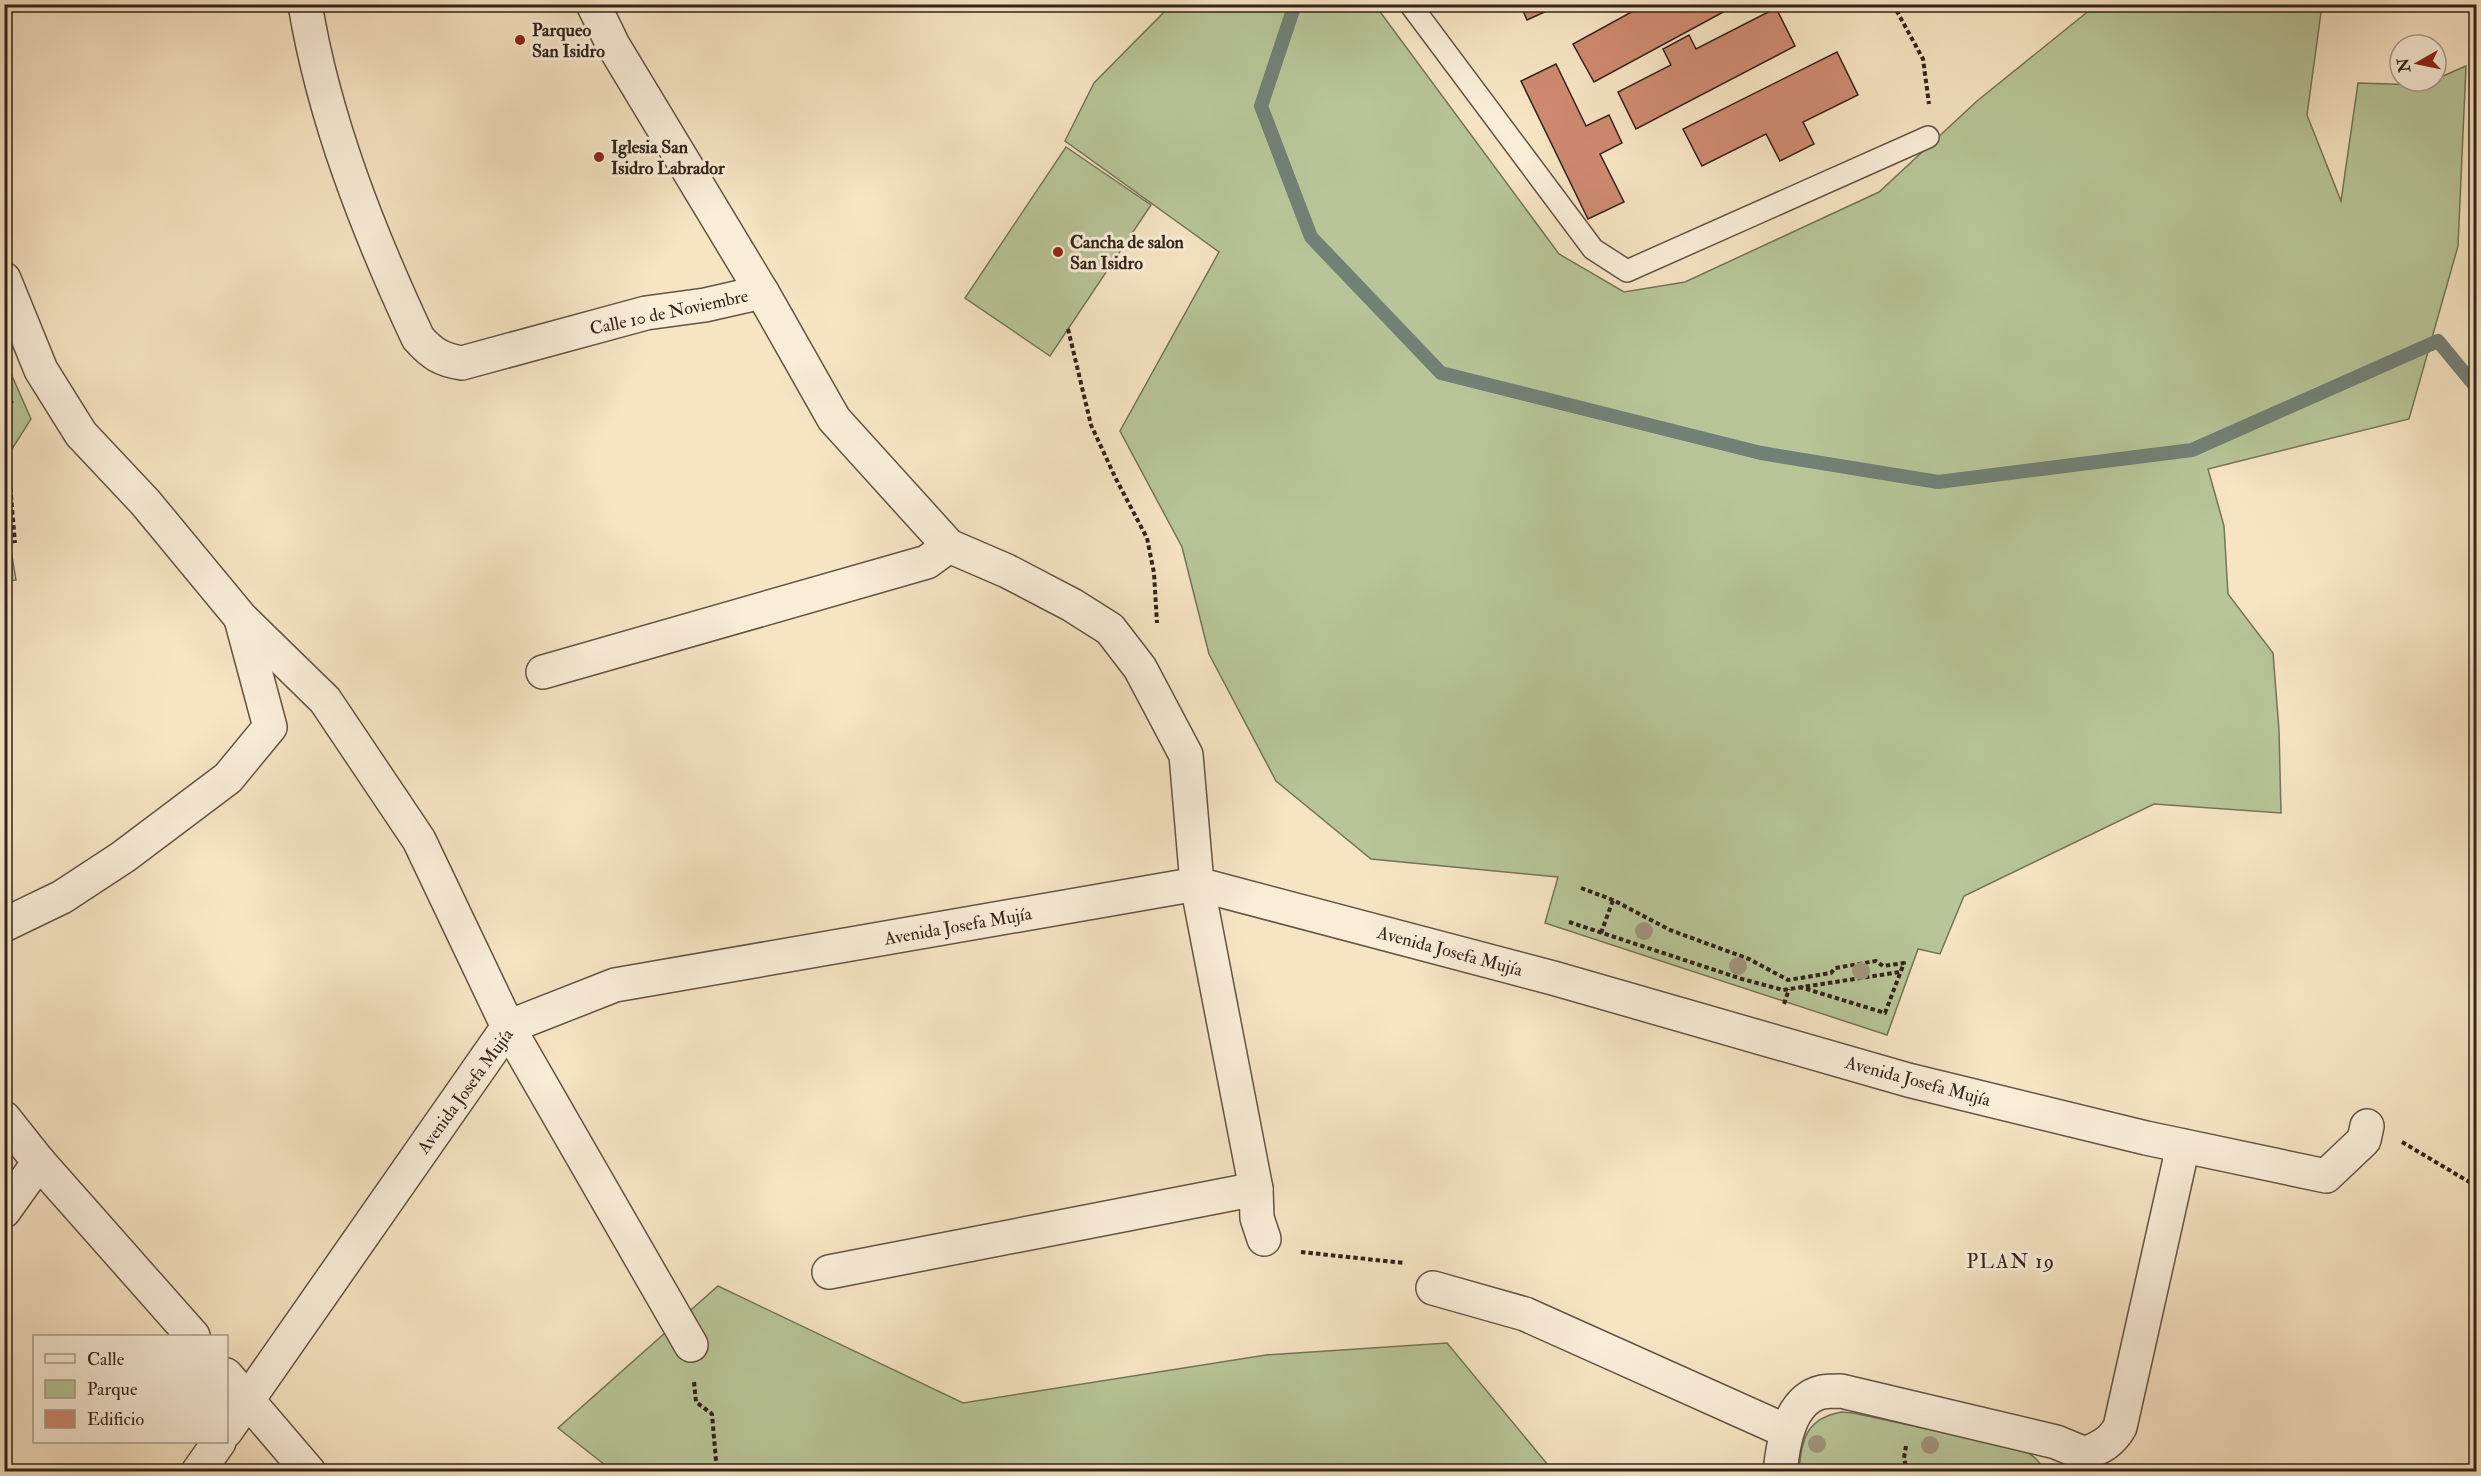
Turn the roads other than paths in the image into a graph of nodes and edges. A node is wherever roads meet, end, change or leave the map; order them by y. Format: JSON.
{"nodes":[{"id":1,"x":305,"y":4,"type":"edge"},
{"id":2,"x":593,"y":4,"type":"edge"},
{"id":3,"x":1410,"y":4,"type":"edge"},
{"id":4,"x":1928,"y":136,"type":"road end"},
{"id":5,"x":4,"y":279,"type":"edge"},
{"id":6,"x":762,"y":292,"type":"junction"},
{"id":7,"x":949,"y":546,"type":"junction"},
{"id":8,"x":241,"y":618,"type":"junction"},
{"id":9,"x":543,"y":672,"type":"dead end"},
{"id":10,"x":1197,"y":884,"type":"junction"},
{"id":11,"x":4,"y":925,"type":"edge"},
{"id":12,"x":508,"y":1027,"type":"junction"},
{"id":13,"x":4,"y":1118,"type":"edge"},
{"id":14,"x":2367,"y":1126,"type":"road end"},
{"id":15,"x":2183,"y":1146,"type":"junction"},
{"id":16,"x":39,"y":1162,"type":"junction"},
{"id":17,"x":1256,"y":1189,"type":"junction"},
{"id":18,"x":4,"y":1211,"type":"edge"},
{"id":19,"x":1264,"y":1239,"type":"road end"},
{"id":20,"x":829,"y":1272,"type":"dead end"},
{"id":21,"x":1433,"y":1288,"type":"road end"},
{"id":22,"x":192,"y":1335,"type":"edge"},
{"id":23,"x":691,"y":1345,"type":"road end"},
{"id":24,"x":228,"y":1377,"type":"edge"},
{"id":25,"x":248,"y":1400,"type":"junction"},
{"id":26,"x":228,"y":1428,"type":"edge"},
{"id":27,"x":1786,"y":1431,"type":"junction"},
{"id":28,"x":218,"y":1443,"type":"edge"},
{"id":29,"x":2081,"y":1463,"type":"edge"},
{"id":30,"x":198,"y":1472,"type":"edge"},
{"id":31,"x":309,"y":1472,"type":"edge"},
{"id":32,"x":1779,"y":1472,"type":"edge"}],
"edges":[{"from":1,"to":6,"type":"street","name":"Calle 10 de Noviembre"},
{"from":2,"to":6,"type":"street"},
{"from":3,"to":4,"type":"lane"},
{"from":5,"to":8,"type":"street"},
{"from":6,"to":7,"type":"street","name":"Calle 10 de Noviembre"},
{"from":7,"to":9,"type":"street"},
{"from":7,"to":10,"type":"street","name":"Calle 10 de Noviembre"},
{"from":8,"to":11,"type":"street"},
{"from":8,"to":12,"type":"street"},
{"from":10,"to":12,"type":"street","name":"Avenida Josefa Mujía"},
{"from":10,"to":15,"type":"street","name":"Avenida Josefa Mujía"},
{"from":10,"to":17,"type":"street","name":"Calle 10 de Noviembre"},
{"from":12,"to":23,"type":"street"},
{"from":12,"to":25,"type":"street","name":"Avenida Josefa Mujía"},
{"from":13,"to":16,"type":"street"},
{"from":14,"to":15,"type":"street","name":"Avenida Josefa Mujía"},
{"from":15,"to":29,"type":"street"},
{"from":16,"to":18,"type":"street"},
{"from":16,"to":22,"type":"street"},
{"from":17,"to":19,"type":"street","name":"Calle 10 de Noviembre"},
{"from":17,"to":20,"type":"street"},
{"from":21,"to":27,"type":"street"},
{"from":24,"to":25,"type":"street"},
{"from":25,"to":26,"type":"street","name":"Avenida Josefa Mujía"},
{"from":25,"to":31,"type":"street"},
{"from":27,"to":29,"type":"street"},
{"from":27,"to":32,"type":"street"},
{"from":28,"to":30,"type":"street"}]}
